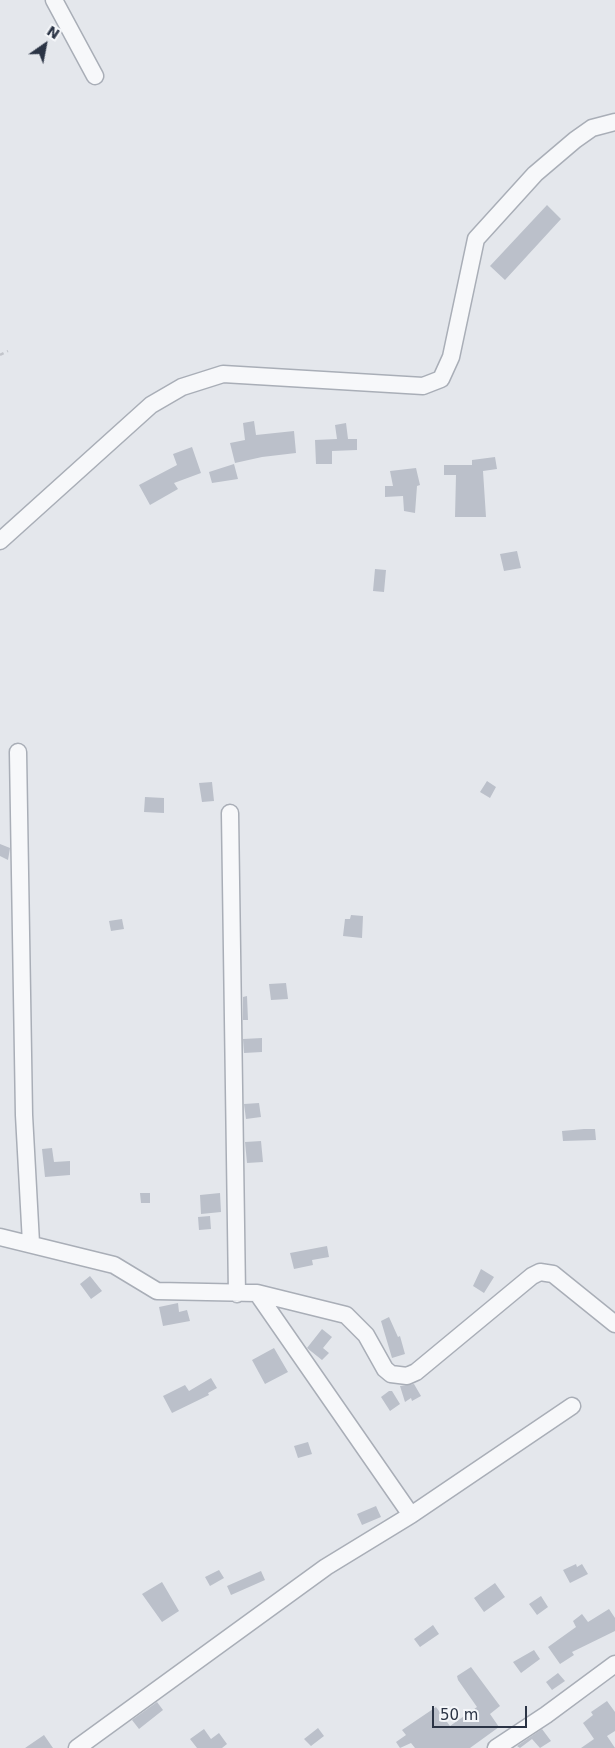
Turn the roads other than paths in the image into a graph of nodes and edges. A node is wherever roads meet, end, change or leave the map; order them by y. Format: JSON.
{"nodes":[{"id":1,"x":54,"y":0,"type":"edge"},
{"id":2,"x":95,"y":76,"type":"dead end"},
{"id":3,"x":615,"y":122,"type":"edge"},
{"id":4,"x":0,"y":541,"type":"edge"},
{"id":5,"x":18,"y":752,"type":"dead end"},
{"id":6,"x":230,"y":813,"type":"dead end"},
{"id":7,"x":0,"y":1237,"type":"edge"},
{"id":8,"x":31,"y":1244,"type":"junction"},
{"id":9,"x":257,"y":1293,"type":"junction"},
{"id":10,"x":237,"y":1294,"type":"junction"},
{"id":11,"x":615,"y":1324,"type":"edge"},
{"id":12,"x":572,"y":1406,"type":"dead end"},
{"id":13,"x":411,"y":1515,"type":"junction"},
{"id":14,"x":615,"y":1664,"type":"edge"},
{"id":15,"x":77,"y":1748,"type":"edge"},
{"id":16,"x":496,"y":1748,"type":"edge"}],
"edges":[{"from":1,"to":2,"type":"street"},
{"from":3,"to":4,"type":"street"},
{"from":5,"to":8,"type":"street"},
{"from":6,"to":10,"type":"street"},
{"from":7,"to":8,"type":"street"},
{"from":8,"to":10,"type":"street"},
{"from":9,"to":10,"type":"street"},
{"from":9,"to":11,"type":"street"},
{"from":9,"to":13,"type":"street"},
{"from":12,"to":13,"type":"street"},
{"from":13,"to":15,"type":"street"},
{"from":14,"to":16,"type":"street"}]}
